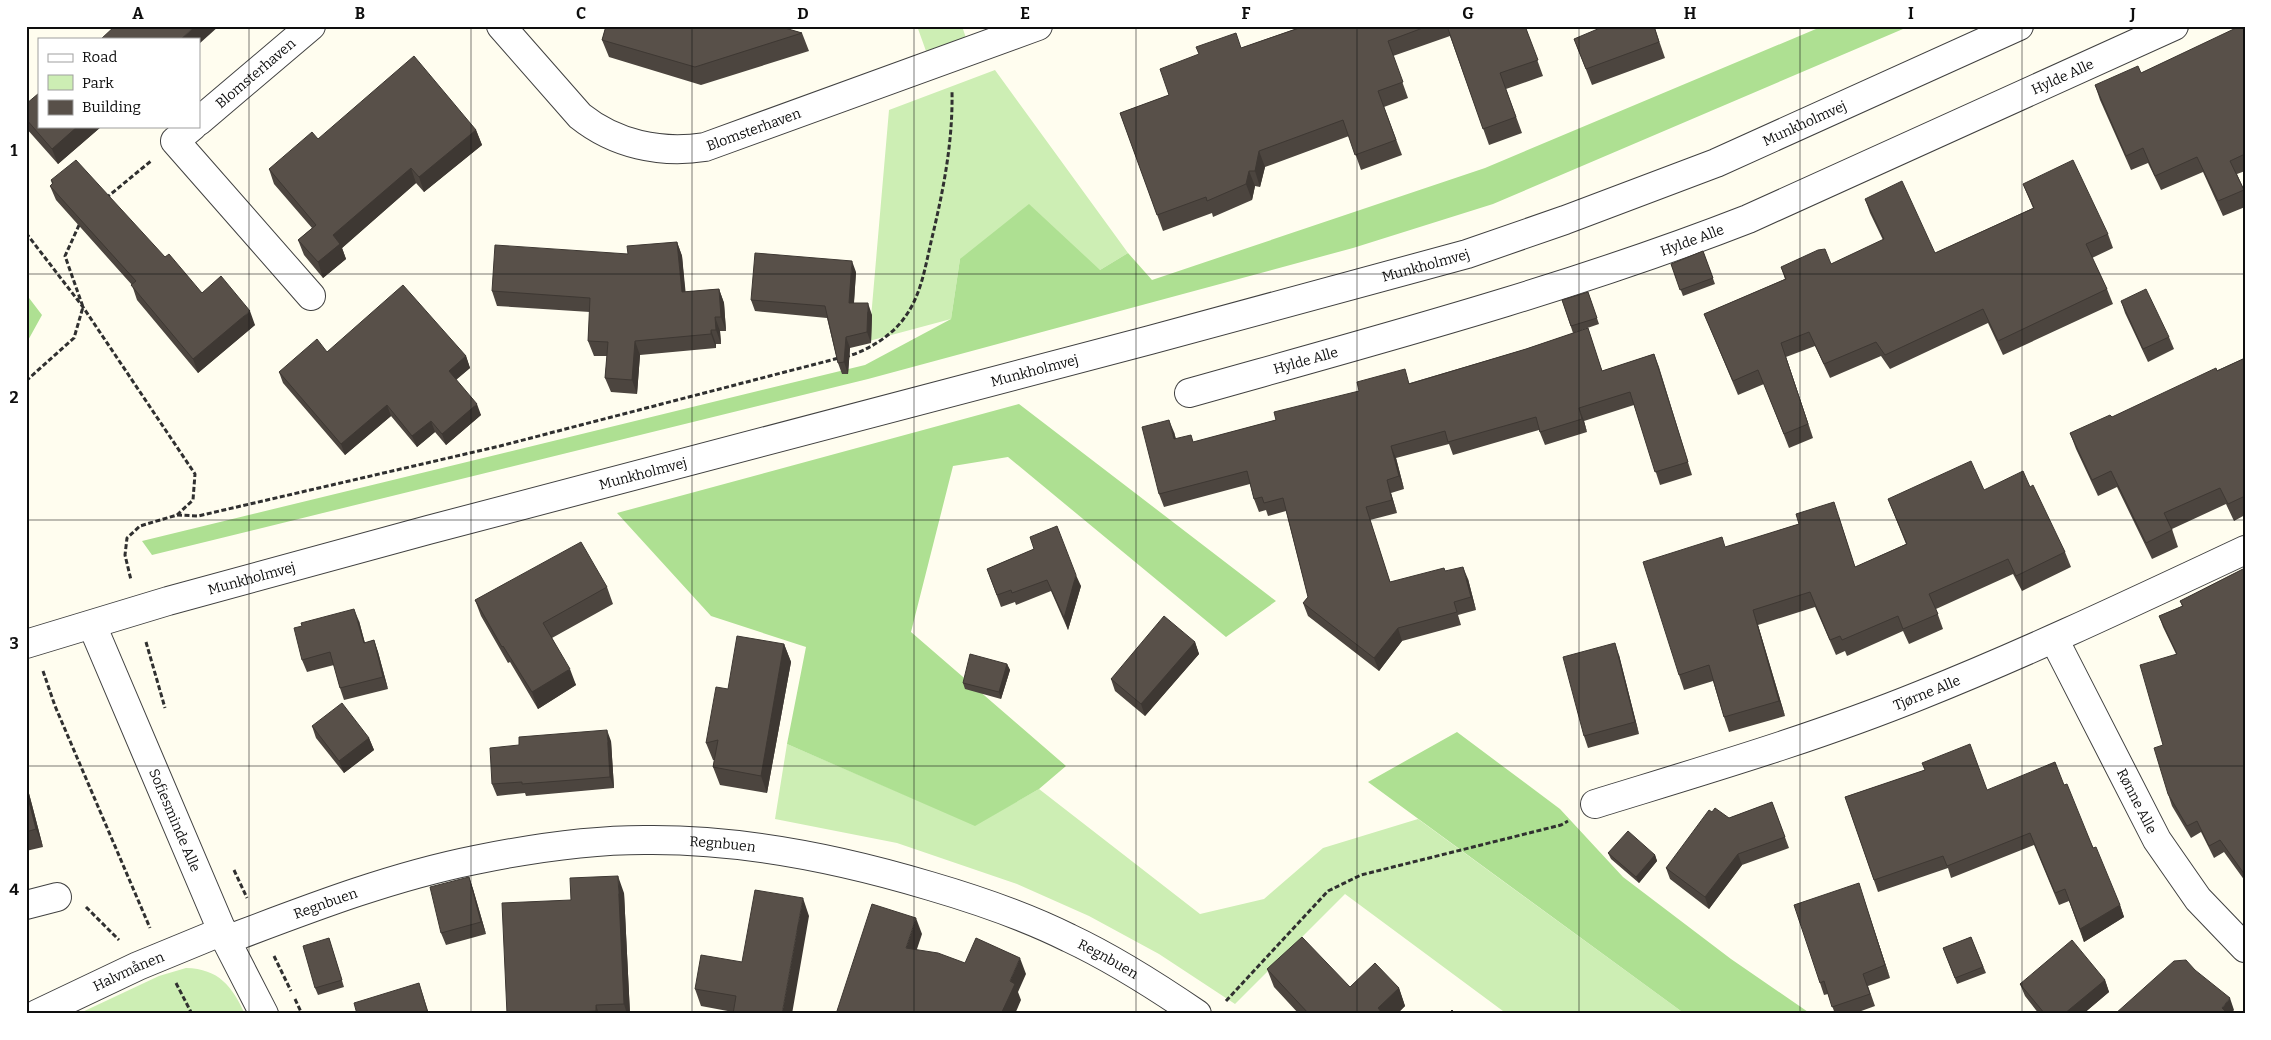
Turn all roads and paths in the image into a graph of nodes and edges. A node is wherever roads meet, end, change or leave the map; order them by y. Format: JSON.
{"nodes":[{"id":1,"x":311,"y":26,"type":"edge"},
{"id":2,"x":501,"y":26,"type":"edge"},
{"id":3,"x":1038,"y":26,"type":"edge"},
{"id":4,"x":2019,"y":26,"type":"edge"},
{"id":5,"x":2174,"y":26,"type":"edge"},
{"id":6,"x":952,"y":58,"type":"junction"},
{"id":7,"x":200,"y":120,"type":"edge"},
{"id":8,"x":184,"y":134,"type":"edge"},
{"id":9,"x":103,"y":201,"type":"edge"},
{"id":10,"x":81,"y":219,"type":"edge"},
{"id":11,"x":26,"y":233,"type":"edge"},
{"id":12,"x":311,"y":296,"type":"dead end"},
{"id":13,"x":83,"y":307,"type":"junction"},
{"id":14,"x":26,"y":381,"type":"edge"},
{"id":15,"x":1189,"y":394,"type":"dead end"},
{"id":16,"x":177,"y":515,"type":"junction"},
{"id":17,"x":2245,"y":550,"type":"edge"},
{"id":18,"x":138,"y":611,"type":"junction"},
{"id":19,"x":92,"y":625,"type":"junction"},
{"id":20,"x":2054,"y":639,"type":"junction"},
{"id":21,"x":30,"y":643,"type":"edge"},
{"id":22,"x":166,"y":711,"type":"dead end"},
{"id":23,"x":1595,"y":804,"type":"joint"},
{"id":24,"x":231,"y":864,"type":"dead end"},
{"id":25,"x":57,"y":897,"type":"joint"},
{"id":26,"x":26,"y":905,"type":"edge"},
{"id":27,"x":260,"y":927,"type":"junction"},
{"id":28,"x":225,"y":935,"type":"junction"},
{"id":29,"x":2245,"y":948,"type":"edge"},
{"id":30,"x":163,"y":956,"type":"junction"},
{"id":31,"x":138,"y":966,"type":"junction"},
{"id":32,"x":1209,"y":1010,"type":"edge"},
{"id":33,"x":37,"y":1014,"type":"edge"},
{"id":34,"x":192,"y":1014,"type":"edge"},
{"id":35,"x":264,"y":1014,"type":"edge"},
{"id":36,"x":302,"y":1014,"type":"edge"}],
"edges":[{"from":1,"to":7,"type":"street","name":"Blomsterhaven"},
{"from":2,"to":6,"type":"street","name":"Blomsterhaven"},
{"from":3,"to":6,"type":"street","name":"Blomsterhaven"},
{"from":4,"to":18,"type":"street","name":"Munkholmvej"},
{"from":5,"to":15,"type":"street","name":"Hylde Alle"},
{"from":6,"to":16,"type":"path"},
{"from":8,"to":9,"type":"path"},
{"from":8,"to":12,"type":"street"},
{"from":10,"to":13,"type":"path"},
{"from":11,"to":13,"type":"path"},
{"from":13,"to":14,"type":"path"},
{"from":13,"to":16,"type":"path"},
{"from":16,"to":18,"type":"path"},
{"from":17,"to":20,"type":"street","name":"Tjørne Alle"},
{"from":18,"to":19,"type":"street","name":"Munkholmvej"},
{"from":18,"to":22,"type":"path"},
{"from":19,"to":21,"type":"street","name":"Munkholmvej"},
{"from":19,"to":28,"type":"street","name":"Sofiesminde Alle"},
{"from":20,"to":23,"type":"street","name":"Tjørne Alle"},
{"from":20,"to":29,"type":"street","name":"Rønne Alle"},
{"from":21,"to":30,"type":"path"},
{"from":23,"to":32,"type":"path"},
{"from":24,"to":27,"type":"path"},
{"from":25,"to":26,"type":"street"},
{"from":25,"to":31,"type":"path"},
{"from":27,"to":28,"type":"street","name":"Regnbuen"},
{"from":27,"to":32,"type":"street","name":"Regnbuen"},
{"from":27,"to":36,"type":"path"},
{"from":28,"to":30,"type":"street","name":"Halvmånen"},
{"from":28,"to":35,"type":"street","name":"Sofiesminde Alle"},
{"from":30,"to":31,"type":"street","name":"Halvmånen"},
{"from":30,"to":34,"type":"path"},
{"from":31,"to":33,"type":"street","name":"Halvmånen"}]}
